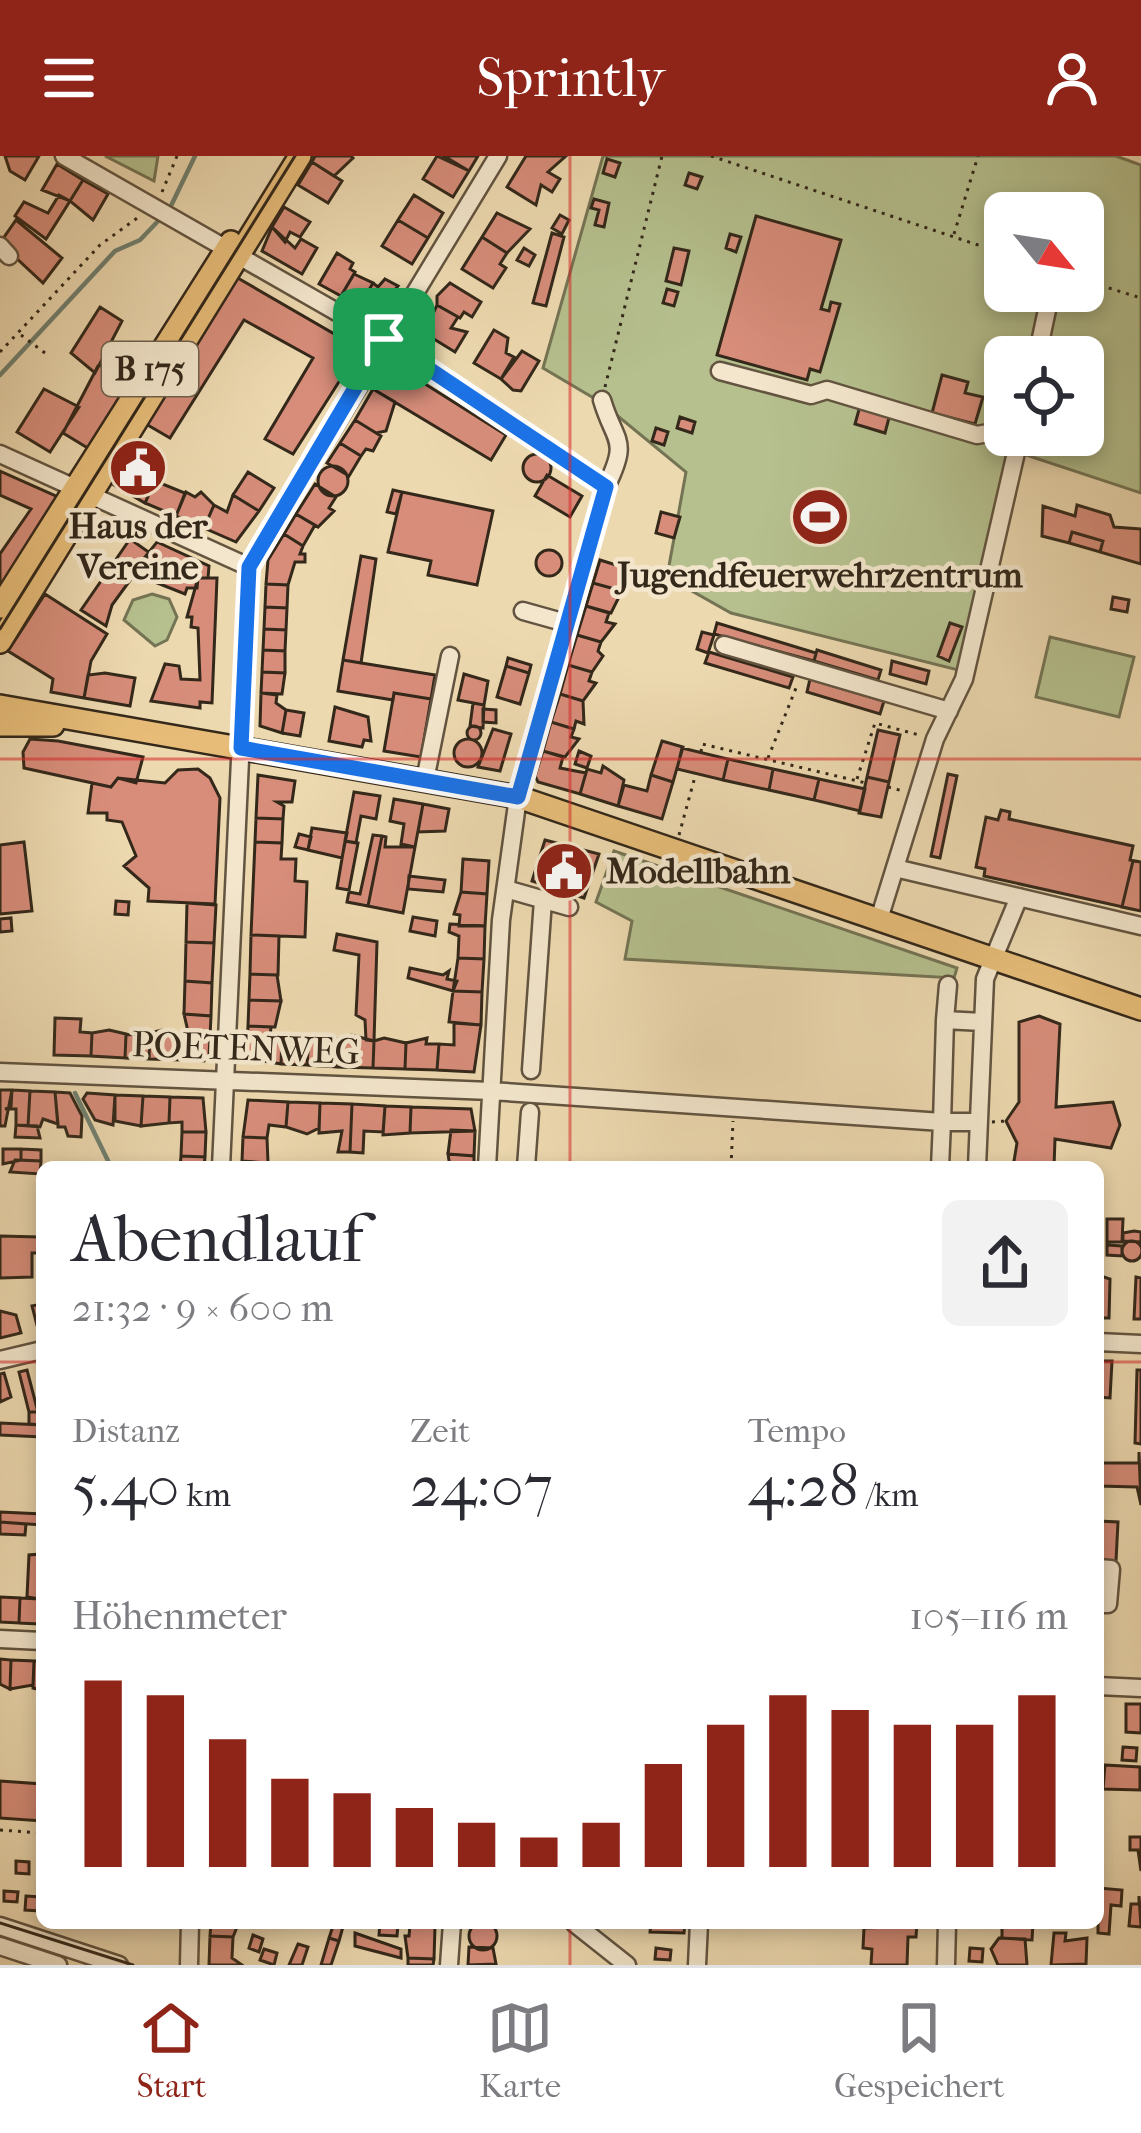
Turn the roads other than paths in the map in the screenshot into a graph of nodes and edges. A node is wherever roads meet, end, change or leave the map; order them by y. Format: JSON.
{"nodes":[{"id":1,"x":64,"y":156,"type":"edge"},
{"id":2,"x":284,"y":156,"type":"edge"},
{"id":3,"x":300,"y":156,"type":"edge"},
{"id":4,"x":498,"y":156,"type":"edge"},
{"id":5,"x":232,"y":254,"type":"junction"},
{"id":6,"x":384,"y":339,"type":"junction"},
{"id":7,"x":720,"y":371,"type":"dead end"},
{"id":8,"x":602,"y":400,"type":"road end"},
{"id":9,"x":984,"y":434,"type":"edge"},
{"id":10,"x":0,"y":454,"type":"edge"},
{"id":11,"x":1016,"y":456,"type":"edge"},
{"id":12,"x":606,"y":487,"type":"junction"},
{"id":13,"x":84,"y":493,"type":"junction"},
{"id":14,"x":249,"y":567,"type":"junction"},
{"id":15,"x":0,"y":607,"type":"edge"},
{"id":16,"x":523,"y":611,"type":"dead end"},
{"id":17,"x":566,"y":623,"type":"junction"},
{"id":18,"x":0,"y":641,"type":"edge"},
{"id":19,"x":724,"y":645,"type":"dead end"},
{"id":20,"x":450,"y":656,"type":"dead end"},
{"id":21,"x":0,"y":690,"type":"edge"},
{"id":22,"x":12,"y":708,"type":"edge"},
{"id":23,"x":949,"y":711,"type":"junction"},
{"id":24,"x":0,"y":724,"type":"edge"},
{"id":25,"x":95,"y":724,"type":"junction"},
{"id":26,"x":241,"y":748,"type":"junction"},
{"id":27,"x":424,"y":780,"type":"junction"},
{"id":28,"x":518,"y":797,"type":"junction"},
{"id":29,"x":896,"y":868,"type":"junction"},
{"id":30,"x":506,"y":889,"type":"junction"},
{"id":31,"x":1018,"y":897,"type":"junction"},
{"id":32,"x":543,"y":900,"type":"junction"},
{"id":33,"x":569,"y":907,"type":"dead end"},
{"id":34,"x":880,"y":916,"type":"junction"},
{"id":35,"x":1141,"y":926,"type":"edge"},
{"id":36,"x":995,"y":956,"type":"junction"},
{"id":37,"x":948,"y":986,"type":"dead end"},
{"id":38,"x":1141,"y":1010,"type":"edge"},
{"id":39,"x":945,"y":1020,"type":"junction"},
{"id":40,"x":982,"y":1022,"type":"junction"},
{"id":41,"x":531,"y":1070,"type":"dead end"},
{"id":42,"x":0,"y":1072,"type":"edge"},
{"id":43,"x":225,"y":1081,"type":"junction"},
{"id":44,"x":490,"y":1090,"type":"junction"},
{"id":45,"x":530,"y":1112,"type":"dead end"},
{"id":46,"x":942,"y":1122,"type":"junction"},
{"id":47,"x":978,"y":1122,"type":"junction"},
{"id":48,"x":220,"y":1161,"type":"edge"},
{"id":49,"x":488,"y":1161,"type":"edge"},
{"id":50,"x":526,"y":1161,"type":"edge"},
{"id":51,"x":940,"y":1161,"type":"edge"},
{"id":52,"x":977,"y":1161,"type":"edge"},
{"id":53,"x":1104,"y":1342,"type":"edge"},
{"id":54,"x":1141,"y":1344,"type":"edge"},
{"id":55,"x":36,"y":1351,"type":"edge"},
{"id":56,"x":0,"y":1360,"type":"edge"},
{"id":57,"x":1104,"y":1568,"type":"edge"},
{"id":58,"x":1104,"y":1604,"type":"edge"},
{"id":59,"x":0,"y":1640,"type":"edge"},
{"id":60,"x":36,"y":1641,"type":"edge"},
{"id":61,"x":1104,"y":1686,"type":"edge"},
{"id":62,"x":1141,"y":1688,"type":"edge"},
{"id":63,"x":0,"y":1926,"type":"edge"},
{"id":64,"x":190,"y":1929,"type":"edge"},
{"id":65,"x":452,"y":1929,"type":"edge"},
{"id":66,"x":582,"y":1929,"type":"edge"},
{"id":67,"x":699,"y":1929,"type":"edge"},
{"id":68,"x":947,"y":1929,"type":"edge"},
{"id":69,"x":0,"y":1946,"type":"edge"},
{"id":70,"x":58,"y":1965,"type":"edge"},
{"id":71,"x":119,"y":1965,"type":"edge"},
{"id":72,"x":188,"y":1965,"type":"edge"},
{"id":73,"x":449,"y":1965,"type":"edge"},
{"id":74,"x":627,"y":1965,"type":"edge"},
{"id":75,"x":697,"y":1965,"type":"edge"},
{"id":76,"x":946,"y":1965,"type":"edge"}],
"edges":[{"from":1,"to":5,"type":"street"},
{"from":2,"to":5,"type":"main road","number":"B 175"},
{"from":3,"to":5,"type":"main road","number":"B 175"},
{"from":4,"to":6,"type":"street"},
{"from":5,"to":6,"type":"street"},
{"from":5,"to":13,"type":"main road","number":"B 175"},
{"from":6,"to":12,"type":"street"},
{"from":6,"to":14,"type":"street"},
{"from":7,"to":9,"type":"street"},
{"from":8,"to":12,"type":"street"},
{"from":10,"to":13,"type":"street"},
{"from":11,"to":23,"type":"street"},
{"from":12,"to":17,"type":"street"},
{"from":13,"to":14,"type":"street"},
{"from":13,"to":15,"type":"main road","number":"B 175"},
{"from":13,"to":18,"type":"main road","number":"B 175"},
{"from":14,"to":26,"type":"street"},
{"from":16,"to":17,"type":"street"},
{"from":17,"to":28,"type":"street"},
{"from":19,"to":23,"type":"street"},
{"from":20,"to":27,"type":"street"},
{"from":21,"to":22,"type":"main road"},
{"from":22,"to":25,"type":"main road"},
{"from":23,"to":29,"type":"street"},
{"from":24,"to":25,"type":"main road"},
{"from":25,"to":26,"type":"main road"},
{"from":26,"to":27,"type":"main road"},
{"from":26,"to":43,"type":"street"},
{"from":27,"to":28,"type":"main road"},
{"from":28,"to":30,"type":"street"},
{"from":28,"to":34,"type":"main road"},
{"from":29,"to":31,"type":"street"},
{"from":29,"to":34,"type":"street"},
{"from":30,"to":32,"type":"street"},
{"from":30,"to":44,"type":"street"},
{"from":31,"to":35,"type":"street"},
{"from":31,"to":36,"type":"street"},
{"from":32,"to":33,"type":"street"},
{"from":32,"to":41,"type":"street"},
{"from":34,"to":36,"type":"main road"},
{"from":36,"to":38,"type":"main road"},
{"from":36,"to":40,"type":"street"},
{"from":37,"to":39,"type":"street"},
{"from":39,"to":40,"type":"street"},
{"from":39,"to":46,"type":"street"},
{"from":40,"to":47,"type":"street"},
{"from":42,"to":43,"type":"street","name":"POETENWEG"},
{"from":43,"to":44,"type":"street","name":"POETENWEG"},
{"from":43,"to":48,"type":"street"},
{"from":44,"to":46,"type":"street","name":"POETENWEG"},
{"from":44,"to":49,"type":"street"},
{"from":45,"to":50,"type":"street"},
{"from":46,"to":47,"type":"street","name":"POETENWEG"},
{"from":46,"to":51,"type":"street"},
{"from":47,"to":52,"type":"street"},
{"from":53,"to":54,"type":"street"},
{"from":55,"to":56,"type":"street"},
{"from":57,"to":58,"type":"street"},
{"from":59,"to":60,"type":"street"},
{"from":61,"to":62,"type":"street"},
{"from":63,"to":71,"type":"street"},
{"from":64,"to":72,"type":"street"},
{"from":65,"to":73,"type":"street"},
{"from":66,"to":74,"type":"street"},
{"from":67,"to":75,"type":"street"},
{"from":68,"to":76,"type":"street"},
{"from":69,"to":70,"type":"street"}]}
